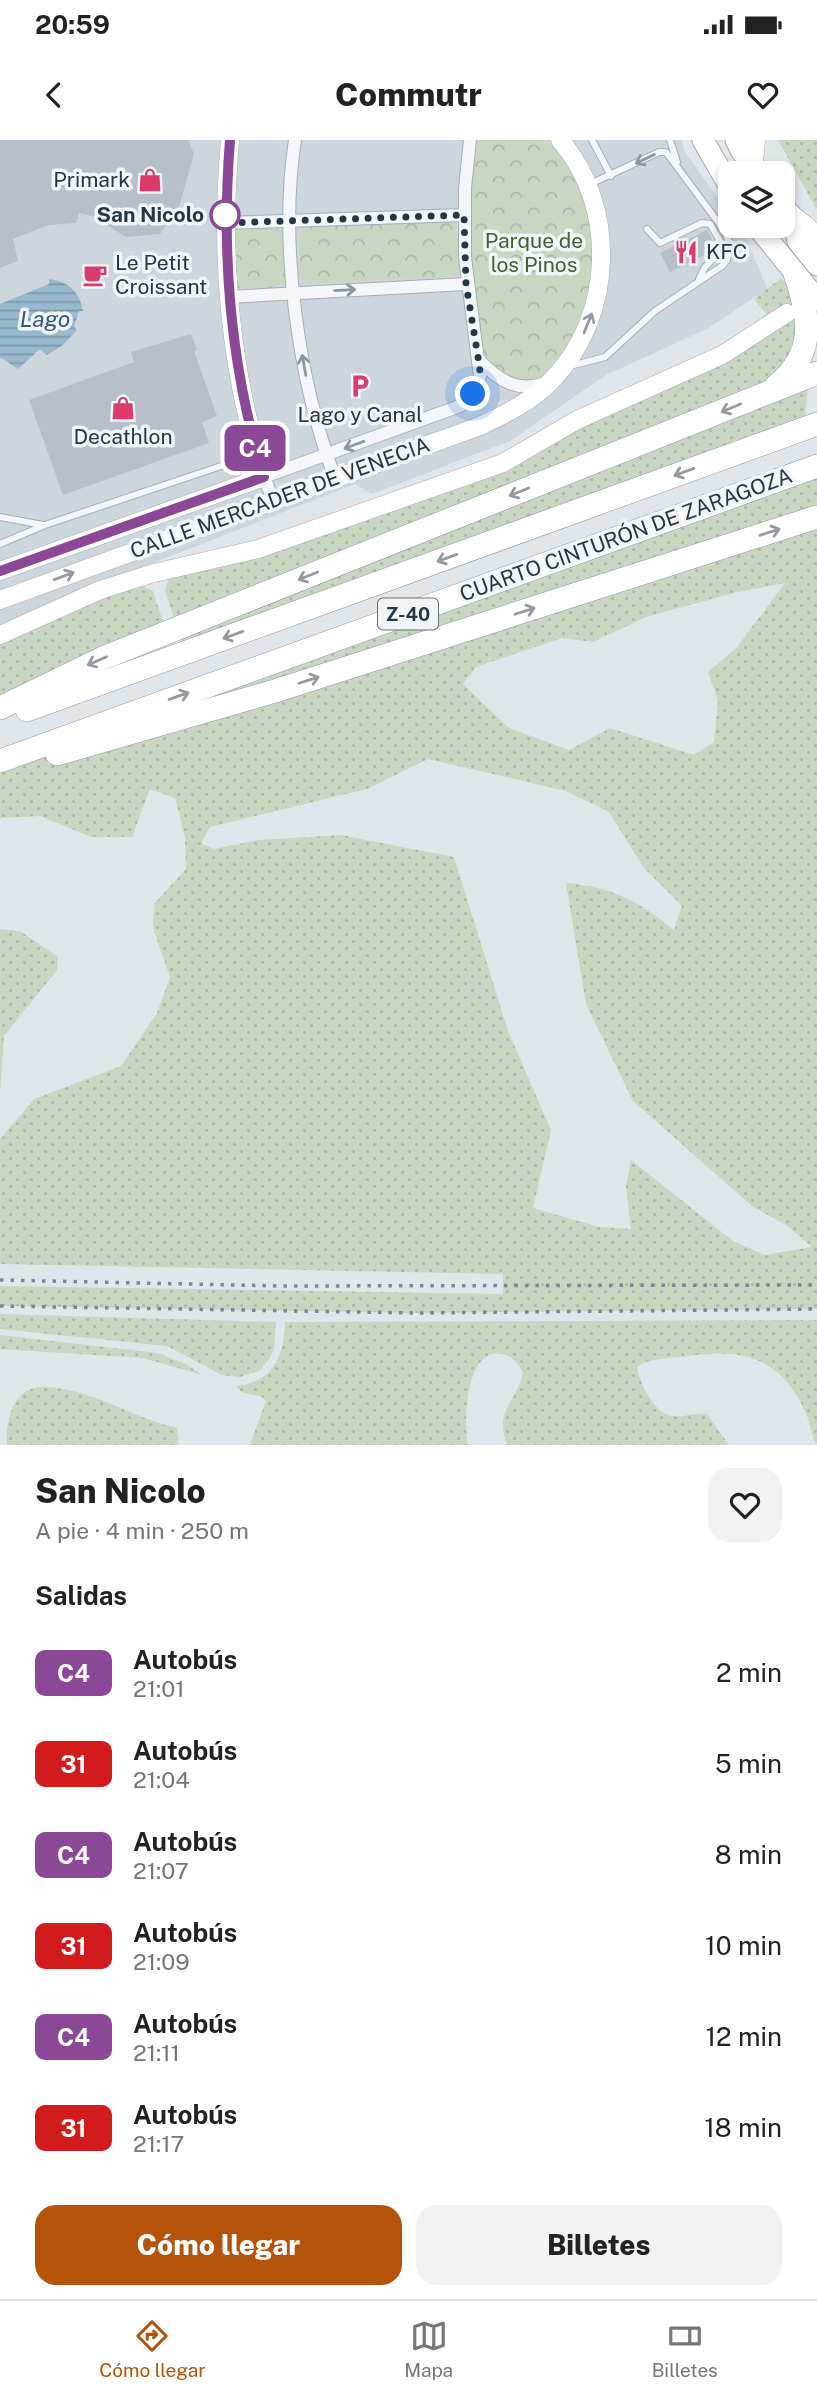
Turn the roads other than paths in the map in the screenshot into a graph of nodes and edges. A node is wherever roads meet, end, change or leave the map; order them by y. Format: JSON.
{"nodes":[{"id":1,"x":230,"y":140,"type":"edge"},
{"id":2,"x":295,"y":140,"type":"edge"},
{"id":3,"x":592,"y":140,"type":"edge"},
{"id":4,"x":670,"y":140,"type":"edge"},
{"id":5,"x":736,"y":140,"type":"edge"},
{"id":6,"x":756,"y":140,"type":"edge"},
{"id":7,"x":471,"y":141,"type":"edge"},
{"id":8,"x":565,"y":144,"type":"edge"},
{"id":9,"x":704,"y":145,"type":"edge"},
{"id":10,"x":750,"y":161,"type":"edge"},
{"id":11,"x":757,"y":161,"type":"edge"},
{"id":12,"x":677,"y":164,"type":"junction"},
{"id":13,"x":718,"y":168,"type":"edge"},
{"id":14,"x":611,"y":176,"type":"junction"},
{"id":15,"x":588,"y":185,"type":"junction"},
{"id":16,"x":464,"y":215,"type":"junction"},
{"id":17,"x":795,"y":218,"type":"edge"},
{"id":18,"x":291,"y":221,"type":"junction"},
{"id":19,"x":225,"y":223,"type":"junction"},
{"id":20,"x":647,"y":229,"type":"dead end"},
{"id":21,"x":795,"y":231,"type":"edge"},
{"id":22,"x":766,"y":238,"type":"edge"},
{"id":23,"x":817,"y":238,"type":"edge"},
{"id":24,"x":817,"y":265,"type":"edge"},
{"id":25,"x":795,"y":275,"type":"junction"},
{"id":26,"x":699,"y":281,"type":"junction"},
{"id":27,"x":466,"y":284,"type":"junction"},
{"id":28,"x":294,"y":292,"type":"junction"},
{"id":29,"x":228,"y":297,"type":"junction"},
{"id":30,"x":817,"y":300,"type":"edge"},
{"id":31,"x":787,"y":313,"type":"dead end"},
{"id":32,"x":479,"y":360,"type":"junction"},
{"id":33,"x":817,"y":373,"type":"edge"},
{"id":34,"x":557,"y":374,"type":"junction"},
{"id":35,"x":765,"y":394,"type":"junction"},
{"id":36,"x":817,"y":424,"type":"edge"},
{"id":37,"x":256,"y":454,"type":"junction"},
{"id":38,"x":327,"y":455,"type":"junction"},
{"id":39,"x":817,"y":466,"type":"edge"},
{"id":40,"x":264,"y":477,"type":"junction"},
{"id":41,"x":335,"y":478,"type":"junction"},
{"id":42,"x":273,"y":500,"type":"junction"},
{"id":43,"x":0,"y":517,"type":"edge"},
{"id":44,"x":817,"y":517,"type":"edge"},
{"id":45,"x":45,"y":525,"type":"junction"},
{"id":46,"x":0,"y":544,"type":"edge"},
{"id":47,"x":0,"y":571,"type":"edge"},
{"id":48,"x":0,"y":600,"type":"edge"},
{"id":49,"x":0,"y":635,"type":"edge"},
{"id":50,"x":0,"y":708,"type":"edge"},
{"id":51,"x":0,"y":719,"type":"edge"},
{"id":52,"x":0,"y":761,"type":"edge"},
{"id":53,"x":0,"y":770,"type":"edge"}],
"edges":[{"from":1,"to":19,"type":"street"},
{"from":2,"to":18,"type":"street"},
{"from":3,"to":14,"type":"lane"},
{"from":4,"to":12,"type":"lane"},
{"from":5,"to":10,"type":"main road"},
{"from":6,"to":11,"type":"street"},
{"from":7,"to":16,"type":"street","name":"CALLE MERCADER DE VENECIA"},
{"from":8,"to":15,"type":"street","name":"CALLE MERCADER DE VENECIA"},
{"from":9,"to":13,"type":"main road"},
{"from":12,"to":14,"type":"lane","one_way":true},
{"from":12,"to":26,"type":"lane"},
{"from":14,"to":15,"type":"lane"},
{"from":34,"to":15,"type":"street","name":"CALLE MERCADER DE VENECIA","one_way":true},
{"from":16,"to":18,"type":"street"},
{"from":16,"to":27,"type":"street","name":"CALLE MERCADER DE VENECIA"},
{"from":17,"to":23,"type":"highway"},
{"from":18,"to":19,"type":"street"},
{"from":18,"to":28,"type":"street"},
{"from":19,"to":29,"type":"street"},
{"from":20,"to":26,"type":"lane"},
{"from":21,"to":24,"type":"main road"},
{"from":22,"to":25,"type":"main road"},
{"from":25,"to":30,"type":"main road"},
{"from":25,"to":35,"type":"highway"},
{"from":26,"to":34,"type":"lane"},
{"from":28,"to":27,"type":"street","one_way":true},
{"from":27,"to":32,"type":"street","name":"CALLE MERCADER DE VENECIA"},
{"from":28,"to":29,"type":"street"},
{"from":38,"to":28,"type":"street","one_way":true},
{"from":29,"to":37,"type":"street"},
{"from":31,"to":49,"type":"street"},
{"from":32,"to":34,"type":"street"},
{"from":32,"to":38,"type":"street","name":"CALLE MERCADER DE VENECIA","one_way":true},
{"from":33,"to":35,"type":"highway"},
{"from":34,"to":41,"type":"street","name":"CALLE MERCADER DE VENECIA"},
{"from":35,"to":50,"type":"highway","one_way":true},
{"from":36,"to":51,"type":"highway","name":"CUARTO CINTURÓN DE ZARAGOZA","number":"Z-40","one_way":true},
{"from":37,"to":40,"type":"street"},
{"from":37,"to":45,"type":"lane"},
{"from":38,"to":40,"type":"street","name":"CALLE MERCADER DE VENECIA"},
{"from":38,"to":41,"type":"street"},
{"from":52,"to":39,"type":"highway","name":"CUARTO CINTURÓN DE ZARAGOZA","number":"Z-40","one_way":true},
{"from":40,"to":42,"type":"street"},
{"from":40,"to":47,"type":"street","name":"CALLE MERCADER DE VENECIA"},
{"from":41,"to":42,"type":"street","name":"CALLE MERCADER DE VENECIA"},
{"from":48,"to":42,"type":"street","name":"CALLE MERCADER DE VENECIA","one_way":true},
{"from":43,"to":45,"type":"lane"},
{"from":53,"to":44,"type":"highway","one_way":true},
{"from":45,"to":46,"type":"lane"}]}
